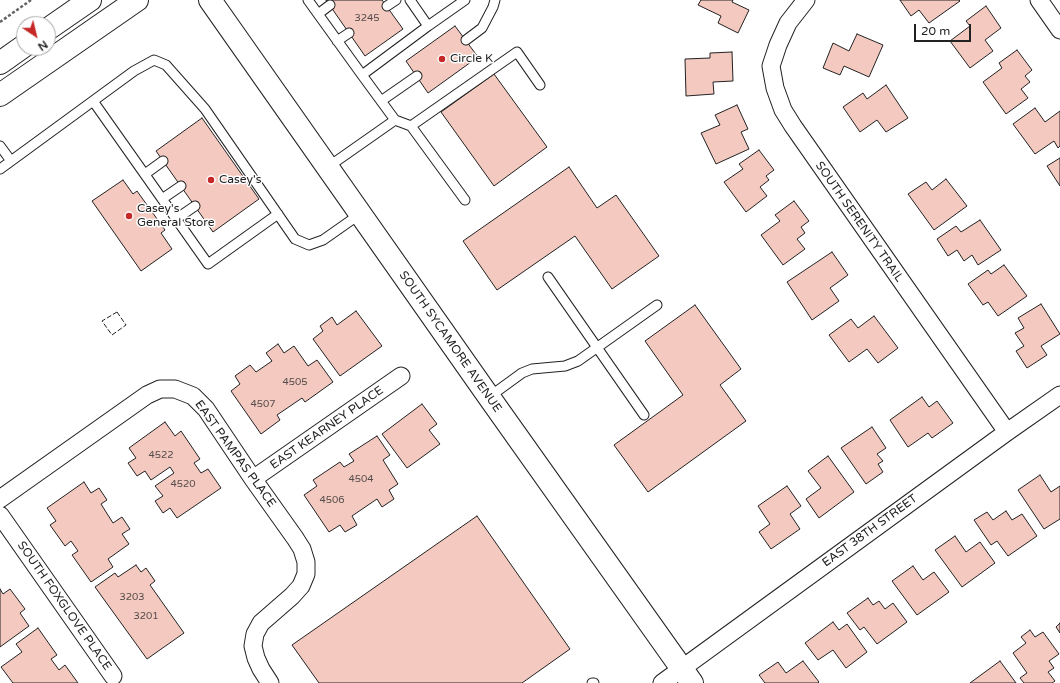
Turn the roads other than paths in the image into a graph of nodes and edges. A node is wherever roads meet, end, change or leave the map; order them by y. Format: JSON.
{"nodes":[{"id":1,"x":90,"y":0,"type":"edge"},
{"id":2,"x":138,"y":0,"type":"edge"},
{"id":3,"x":210,"y":0,"type":"edge"},
{"id":4,"x":308,"y":0,"type":"edge"},
{"id":5,"x":396,"y":0,"type":"edge"},
{"id":6,"x":410,"y":0,"type":"edge"},
{"id":7,"x":465,"y":0,"type":"edge"},
{"id":8,"x":495,"y":0,"type":"edge"},
{"id":9,"x":806,"y":0,"type":"edge"},
{"id":10,"x":1039,"y":0,"type":"edge"},
{"id":11,"x":330,"y":5,"type":"dead end"},
{"id":12,"x":386,"y":6,"type":"dead end"},
{"id":13,"x":318,"y":14,"type":"junction"},
{"id":14,"x":56,"y":23,"type":"edge"},
{"id":15,"x":428,"y":26,"type":"junction"},
{"id":16,"x":1060,"y":30,"type":"edge"},
{"id":17,"x":349,"y":32,"type":"dead end"},
{"id":18,"x":466,"y":40,"type":"dead end"},
{"id":19,"x":337,"y":41,"type":"junction"},
{"id":20,"x":16,"y":52,"type":"edge"},
{"id":21,"x":0,"y":63,"type":"edge"},
{"id":22,"x":362,"y":75,"type":"junction"},
{"id":23,"x":416,"y":76,"type":"dead end"},
{"id":24,"x":540,"y":85,"type":"dead end"},
{"id":25,"x":0,"y":95,"type":"edge"},
{"id":26,"x":93,"y":101,"type":"junction"},
{"id":27,"x":381,"y":101,"type":"junction"},
{"id":28,"x":395,"y":120,"type":"junction"},
{"id":29,"x":411,"y":126,"type":"junction"},
{"id":30,"x":0,"y":146,"type":"edge"},
{"id":31,"x":11,"y":161,"type":"junction"},
{"id":32,"x":163,"y":161,"type":"dead end"},
{"id":33,"x":327,"y":168,"type":"junction"},
{"id":34,"x":0,"y":169,"type":"edge"},
{"id":35,"x":145,"y":174,"type":"junction"},
{"id":36,"x":181,"y":186,"type":"dead end"},
{"id":37,"x":162,"y":199,"type":"junction"},
{"id":38,"x":465,"y":200,"type":"dead end"},
{"id":39,"x":195,"y":206,"type":"dead end"},
{"id":40,"x":278,"y":214,"type":"junction"},
{"id":41,"x":360,"y":214,"type":"junction"},
{"id":42,"x":176,"y":219,"type":"junction"},
{"id":43,"x":548,"y":277,"type":"dead end"},
{"id":44,"x":657,"y":305,"type":"dead end"},
{"id":45,"x":596,"y":347,"type":"junction"},
{"id":46,"x":401,"y":376,"type":"dead end"},
{"id":47,"x":1060,"y":395,"type":"edge"},
{"id":48,"x":489,"y":397,"type":"junction"},
{"id":49,"x":644,"y":415,"type":"dead end"},
{"id":50,"x":1006,"y":432,"type":"junction"},
{"id":51,"x":253,"y":479,"type":"junction"},
{"id":52,"x":0,"y":499,"type":"edge"},
{"id":53,"x":0,"y":516,"type":"edge"},
{"id":54,"x":113,"y":676,"type":"dead end"},
{"id":55,"x":687,"y":676,"type":"edge"},
{"id":56,"x":270,"y":683,"type":"edge"},
{"id":57,"x":662,"y":683,"type":"edge"}],
"edges":[{"from":1,"to":14,"type":"main road"},
{"from":2,"to":25,"type":"main road"},
{"from":3,"to":33,"type":"main road","name":"SOUTH SYCAMORE AVENUE"},
{"from":4,"to":13,"type":"lane"},
{"from":5,"to":12,"type":"lane"},
{"from":6,"to":15,"type":"lane"},
{"from":7,"to":15,"type":"lane"},
{"from":8,"to":18,"type":"lane"},
{"from":9,"to":50,"type":"street","name":"SOUTH SERENITY TRAIL"},
{"from":10,"to":16,"type":"street"},
{"from":11,"to":13,"type":"lane"},
{"from":13,"to":19,"type":"lane"},
{"from":15,"to":22,"type":"lane"},
{"from":17,"to":19,"type":"lane"},
{"from":19,"to":22,"type":"lane"},
{"from":20,"to":21,"type":"main road"},
{"from":22,"to":27,"type":"lane"},
{"from":23,"to":27,"type":"lane"},
{"from":24,"to":29,"type":"lane"},
{"from":26,"to":31,"type":"lane"},
{"from":26,"to":35,"type":"lane"},
{"from":26,"to":40,"type":"lane"},
{"from":27,"to":28,"type":"lane"},
{"from":28,"to":29,"type":"lane"},
{"from":28,"to":33,"type":"lane"},
{"from":29,"to":38,"type":"lane"},
{"from":30,"to":31,"type":"lane"},
{"from":31,"to":34,"type":"lane"},
{"from":32,"to":35,"type":"lane"},
{"from":33,"to":41,"type":"main road","name":"SOUTH SYCAMORE AVENUE"},
{"from":35,"to":37,"type":"lane"},
{"from":36,"to":37,"type":"lane"},
{"from":37,"to":42,"type":"lane"},
{"from":39,"to":42,"type":"lane"},
{"from":40,"to":41,"type":"lane"},
{"from":40,"to":42,"type":"lane"},
{"from":41,"to":48,"type":"main road","name":"SOUTH SYCAMORE AVENUE"},
{"from":43,"to":45,"type":"lane"},
{"from":44,"to":45,"type":"lane"},
{"from":45,"to":48,"type":"lane"},
{"from":45,"to":49,"type":"lane"},
{"from":46,"to":51,"type":"street","name":"EAST KEARNEY PLACE"},
{"from":47,"to":50,"type":"street","name":"EAST 38TH STREET"},
{"from":48,"to":55,"type":"main road","name":"SOUTH SYCAMORE AVENUE"},
{"from":50,"to":55,"type":"street","name":"EAST 38TH STREET"},
{"from":51,"to":52,"type":"street","name":"EAST PAMPAS PLACE"},
{"from":51,"to":56,"type":"street","name":"EAST PAMPAS PLACE"},
{"from":53,"to":54,"type":"street","name":"SOUTH FOXGLOVE PLACE"},
{"from":55,"to":57,"type":"street"}]}
